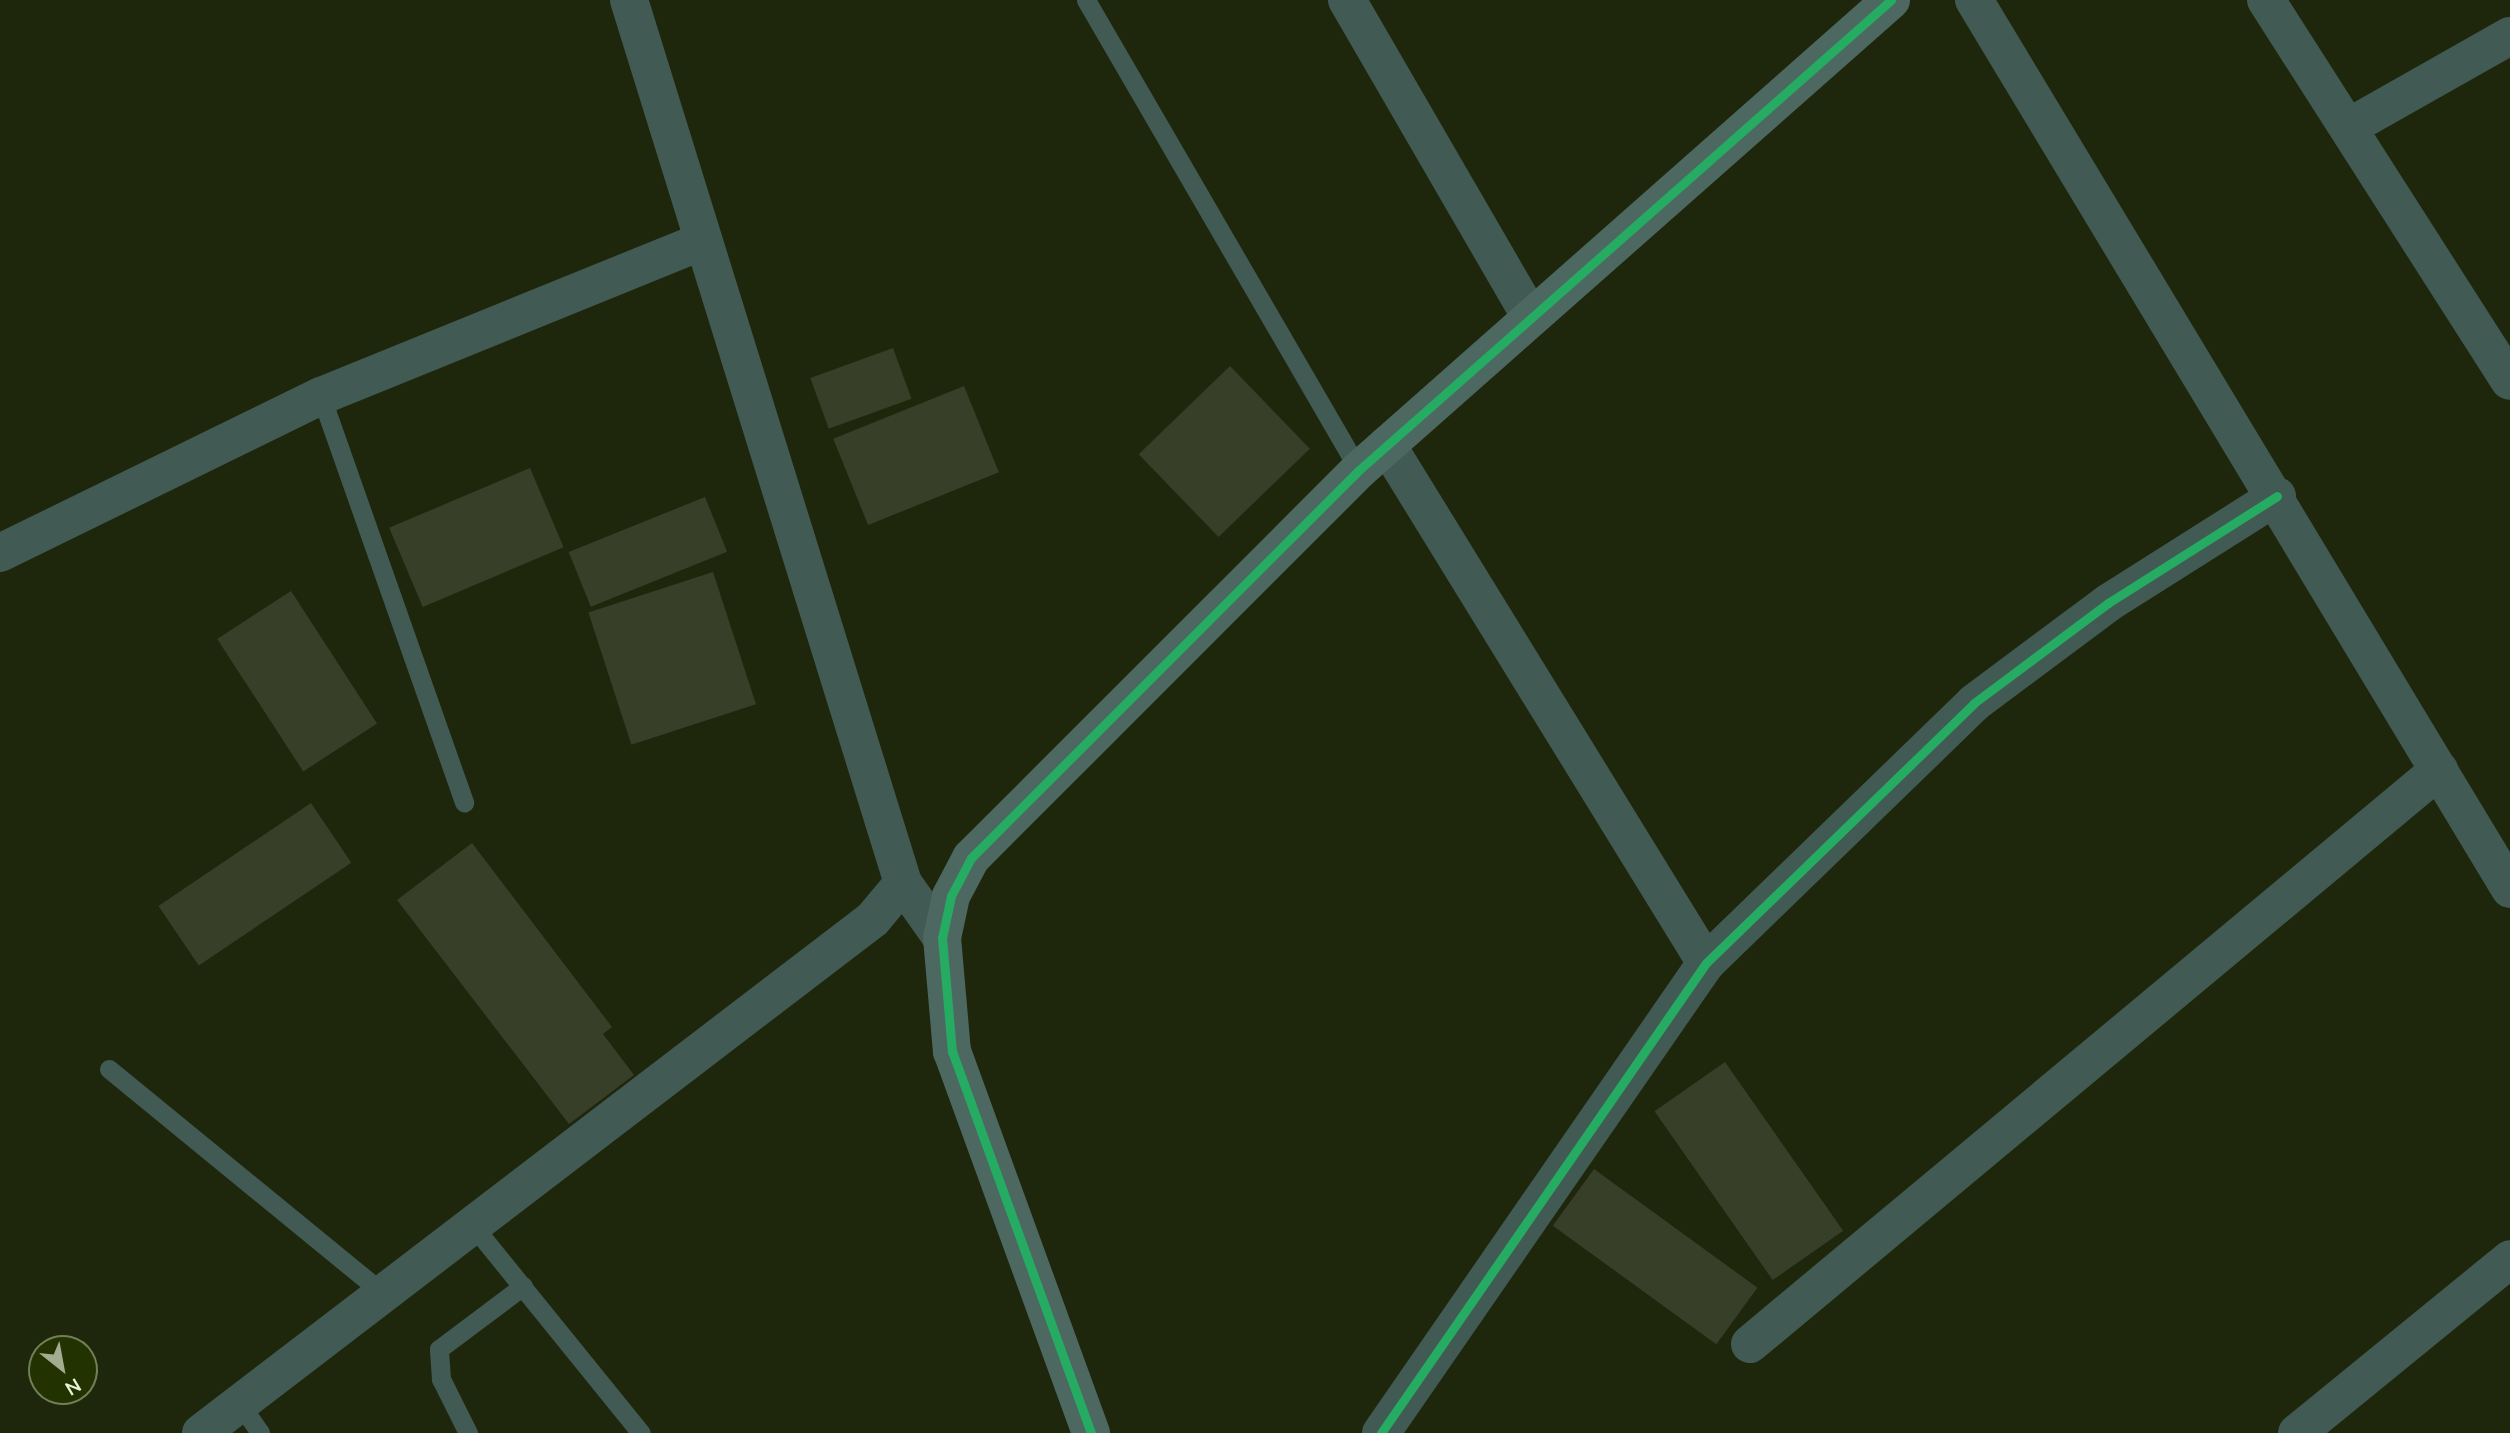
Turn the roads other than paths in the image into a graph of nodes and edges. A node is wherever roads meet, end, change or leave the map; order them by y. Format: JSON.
{"nodes":[{"id":1,"x":629,"y":0,"type":"edge"},
{"id":2,"x":1086,"y":0,"type":"edge"},
{"id":3,"x":1348,"y":0,"type":"edge"},
{"id":4,"x":1891,"y":0,"type":"edge"},
{"id":5,"x":1974,"y":0,"type":"edge"},
{"id":6,"x":2266,"y":0,"type":"edge"},
{"id":7,"x":2510,"y":36,"type":"edge"},
{"id":8,"x":2349,"y":127,"type":"junction"},
{"id":9,"x":703,"y":241,"type":"junction"},
{"id":10,"x":1531,"y":318,"type":"junction"},
{"id":11,"x":2510,"y":381,"type":"edge"},
{"id":12,"x":321,"y":396,"type":"junction"},
{"id":13,"x":1387,"y":445,"type":"junction"},
{"id":14,"x":1359,"y":470,"type":"junction"},
{"id":15,"x":2277,"y":496,"type":"junction"},
{"id":16,"x":0,"y":552,"type":"edge"},
{"id":17,"x":2439,"y":770,"type":"junction"},
{"id":18,"x":464,"y":803,"type":"dead end"},
{"id":19,"x":903,"y":883,"type":"junction"},
{"id":20,"x":2510,"y":889,"type":"edge"},
{"id":21,"x":942,"y":938,"type":"junction"},
{"id":22,"x":1706,"y":963,"type":"junction"},
{"id":23,"x":109,"y":1069,"type":"dead end"},
{"id":24,"x":474,"y":1227,"type":"junction"},
{"id":25,"x":2510,"y":1259,"type":"edge"},
{"id":26,"x":523,"y":1286,"type":"junction"},
{"id":27,"x":386,"y":1296,"type":"junction"},
{"id":28,"x":1750,"y":1344,"type":"dead end"},
{"id":29,"x":250,"y":1418,"type":"edge"},
{"id":30,"x":201,"y":1433,"type":"edge"},
{"id":31,"x":468,"y":1433,"type":"edge"},
{"id":32,"x":641,"y":1433,"type":"edge"},
{"id":33,"x":1091,"y":1433,"type":"edge"},
{"id":34,"x":1381,"y":1433,"type":"edge"},
{"id":35,"x":2297,"y":1433,"type":"edge"}],
"edges":[{"from":1,"to":9,"type":"street"},
{"from":2,"to":14,"type":"lane"},
{"from":3,"to":10,"type":"street"},
{"from":4,"to":10,"type":"street"},
{"from":5,"to":15,"type":"street"},
{"from":6,"to":8,"type":"street"},
{"from":7,"to":8,"type":"street"},
{"from":8,"to":11,"type":"street"},
{"from":9,"to":12,"type":"street"},
{"from":9,"to":19,"type":"street"},
{"from":10,"to":13,"type":"street"},
{"from":12,"to":16,"type":"street"},
{"from":12,"to":18,"type":"lane"},
{"from":13,"to":14,"type":"street"},
{"from":13,"to":22,"type":"street"},
{"from":14,"to":21,"type":"street"},
{"from":15,"to":17,"type":"street"},
{"from":15,"to":22,"type":"street"},
{"from":17,"to":20,"type":"street"},
{"from":17,"to":28,"type":"street"},
{"from":19,"to":21,"type":"street"},
{"from":19,"to":24,"type":"street"},
{"from":21,"to":33,"type":"street"},
{"from":22,"to":34,"type":"street"},
{"from":23,"to":27,"type":"lane"},
{"from":24,"to":26,"type":"lane"},
{"from":24,"to":27,"type":"street"},
{"from":25,"to":35,"type":"street"},
{"from":26,"to":31,"type":"lane"},
{"from":26,"to":32,"type":"lane"},
{"from":27,"to":29,"type":"street"},
{"from":29,"to":30,"type":"street"}]}
